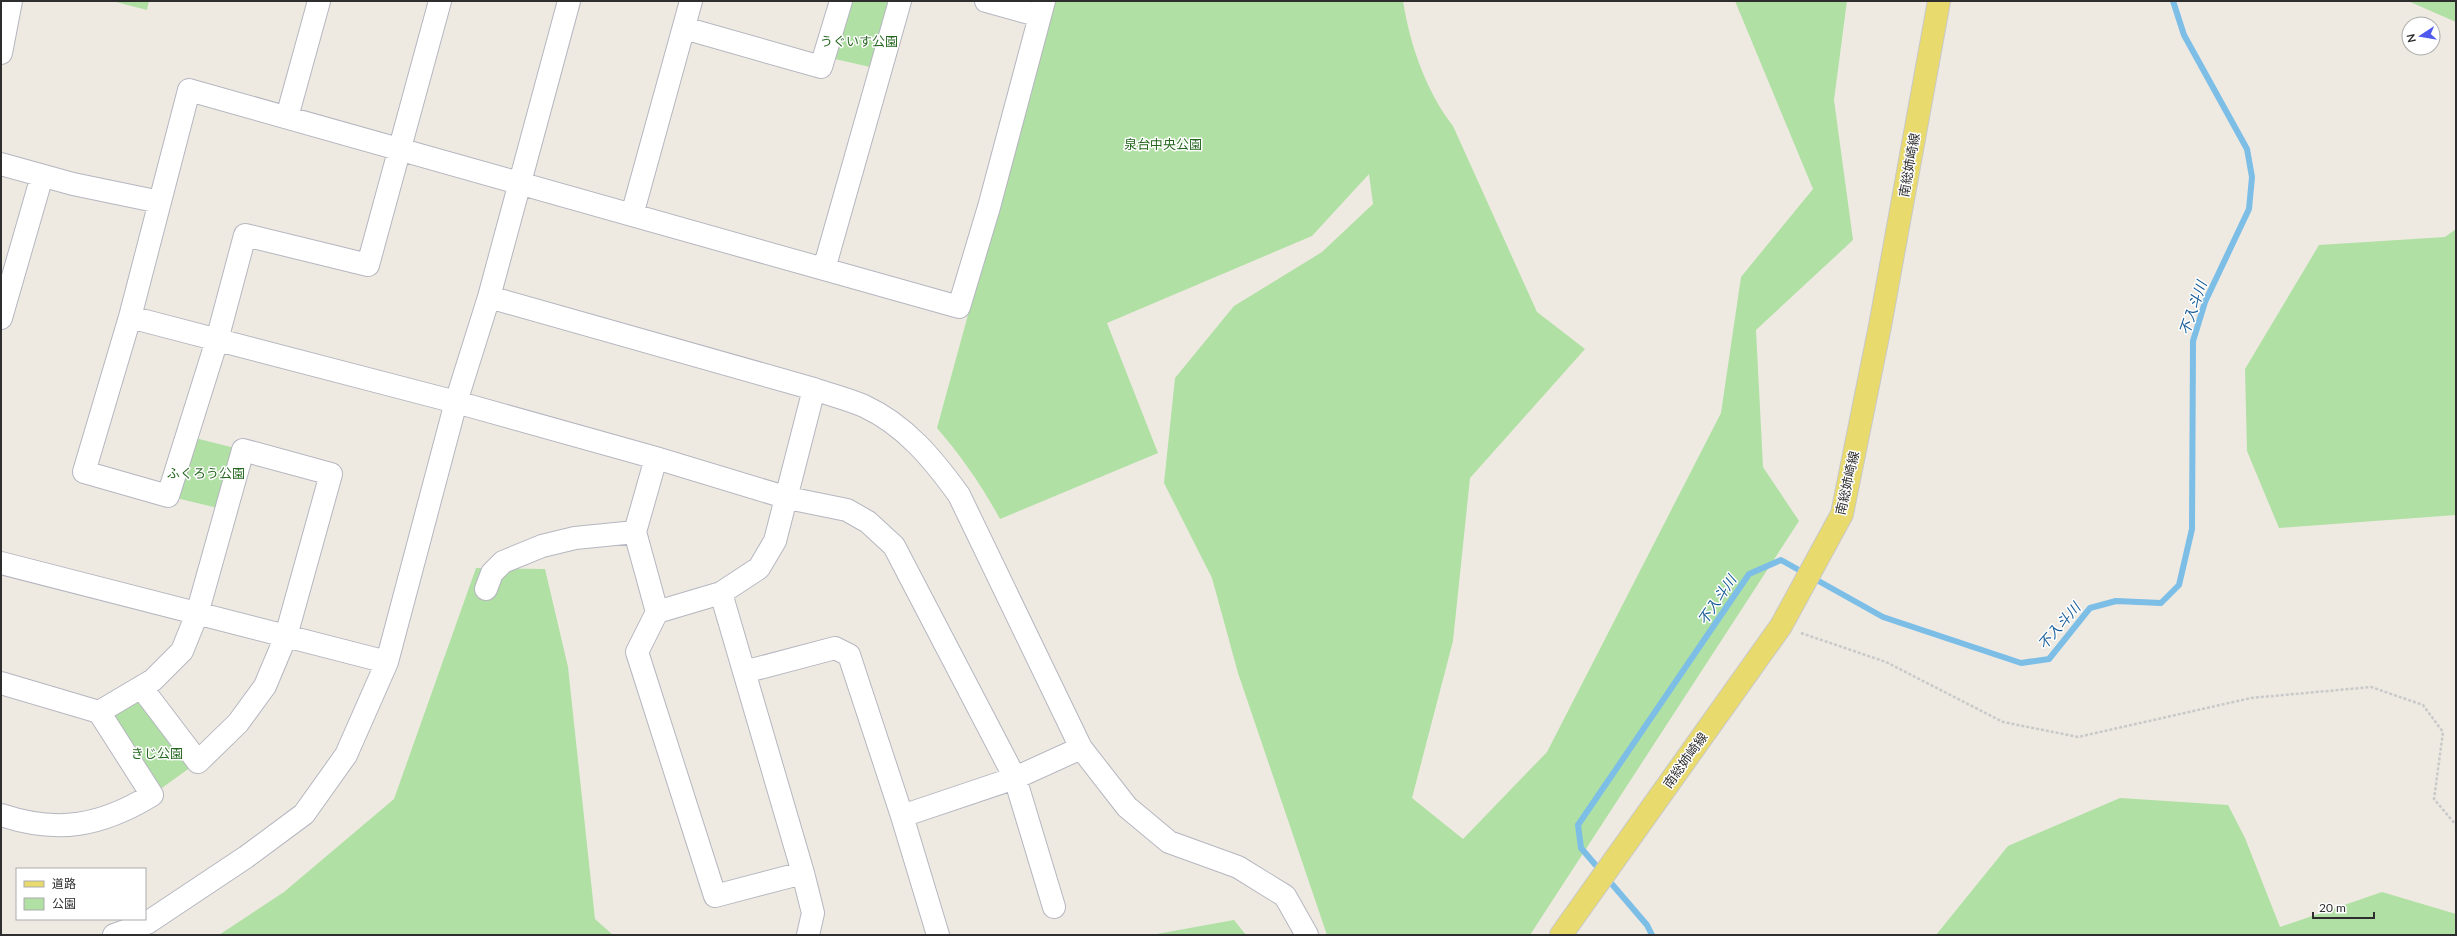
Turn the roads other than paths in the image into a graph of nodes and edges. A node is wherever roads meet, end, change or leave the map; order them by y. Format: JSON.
{"nodes":[{"id":1,"x":11,"y":1,"type":"edge"},
{"id":2,"x":319,"y":1,"type":"edge"},
{"id":3,"x":440,"y":1,"type":"edge"},
{"id":4,"x":569,"y":1,"type":"edge"},
{"id":5,"x":691,"y":1,"type":"edge"},
{"id":6,"x":841,"y":1,"type":"edge"},
{"id":7,"x":900,"y":1,"type":"edge"},
{"id":8,"x":986,"y":1,"type":"edge"},
{"id":9,"x":1939,"y":1,"type":"edge"},
{"id":10,"x":1042,"y":9,"type":"edge"},
{"id":11,"x":684,"y":28,"type":"junction"},
{"id":12,"x":1,"y":53,"type":"edge"},
{"id":13,"x":287,"y":118,"type":"junction"},
{"id":14,"x":399,"y":149,"type":"junction"},
{"id":15,"x":1,"y":164,"type":"edge"},
{"id":16,"x":42,"y":176,"type":"junction"},
{"id":17,"x":518,"y":183,"type":"junction"},
{"id":18,"x":160,"y":202,"type":"junction"},
{"id":19,"x":632,"y":215,"type":"junction"},
{"id":20,"x":824,"y":269,"type":"junction"},
{"id":21,"x":489,"y":297,"type":"junction"},
{"id":22,"x":1,"y":318,"type":"edge"},
{"id":23,"x":130,"y":318,"type":"junction"},
{"id":24,"x":218,"y":340,"type":"junction"},
{"id":25,"x":814,"y":389,"type":"junction"},
{"id":26,"x":456,"y":402,"type":"junction"},
{"id":27,"x":656,"y":458,"type":"junction"},
{"id":28,"x":788,"y":498,"type":"junction"},
{"id":29,"x":635,"y":532,"type":"junction"},
{"id":30,"x":1,"y":563,"type":"edge"},
{"id":31,"x":486,"y":589,"type":"dead end"},
{"id":32,"x":721,"y":593,"type":"junction"},
{"id":33,"x":657,"y":612,"type":"junction"},
{"id":34,"x":197,"y":614,"type":"junction"},
{"id":35,"x":286,"y":636,"type":"junction"},
{"id":36,"x":387,"y":662,"type":"junction"},
{"id":37,"x":744,"y":672,"type":"junction"},
{"id":38,"x":1,"y":683,"type":"edge"},
{"id":39,"x":141,"y":687,"type":"junction"},
{"id":40,"x":99,"y":712,"type":"junction"},
{"id":41,"x":1081,"y":748,"type":"junction"},
{"id":42,"x":1015,"y":778,"type":"junction"},
{"id":43,"x":1,"y":815,"type":"edge"},
{"id":44,"x":902,"y":816,"type":"junction"},
{"id":45,"x":803,"y":873,"type":"junction"},
{"id":46,"x":1054,"y":907,"type":"dead end"},
{"id":47,"x":114,"y":935,"type":"edge"},
{"id":48,"x":808,"y":935,"type":"edge"},
{"id":49,"x":938,"y":935,"type":"edge"},
{"id":50,"x":1307,"y":935,"type":"edge"},
{"id":51,"x":1561,"y":935,"type":"edge"}],
"edges":[{"from":1,"to":12,"type":"street"},
{"from":2,"to":13,"type":"street"},
{"from":3,"to":14,"type":"street"},
{"from":4,"to":17,"type":"street"},
{"from":5,"to":11,"type":"street"},
{"from":6,"to":11,"type":"street"},
{"from":7,"to":20,"type":"street"},
{"from":8,"to":10,"type":"street"},
{"from":9,"to":51,"type":"main road","name":"南総姉崎線"},
{"from":10,"to":20,"type":"street"},
{"from":11,"to":19,"type":"street"},
{"from":13,"to":14,"type":"street"},
{"from":13,"to":18,"type":"street"},
{"from":14,"to":17,"type":"street"},
{"from":14,"to":24,"type":"street"},
{"from":15,"to":16,"type":"street"},
{"from":16,"to":18,"type":"street"},
{"from":16,"to":22,"type":"street"},
{"from":17,"to":19,"type":"street"},
{"from":17,"to":21,"type":"street"},
{"from":18,"to":23,"type":"street"},
{"from":19,"to":20,"type":"street"},
{"from":21,"to":25,"type":"street"},
{"from":21,"to":26,"type":"street"},
{"from":23,"to":24,"type":"street"},
{"from":23,"to":24,"type":"street"},
{"from":24,"to":26,"type":"street"},
{"from":25,"to":28,"type":"street"},
{"from":25,"to":41,"type":"street"},
{"from":26,"to":27,"type":"street"},
{"from":26,"to":36,"type":"street"},
{"from":27,"to":28,"type":"street"},
{"from":27,"to":29,"type":"street"},
{"from":28,"to":32,"type":"street"},
{"from":28,"to":42,"type":"street"},
{"from":29,"to":31,"type":"street"},
{"from":29,"to":33,"type":"street"},
{"from":30,"to":34,"type":"street"},
{"from":32,"to":33,"type":"street"},
{"from":32,"to":37,"type":"street"},
{"from":33,"to":45,"type":"street"},
{"from":34,"to":35,"type":"street"},
{"from":34,"to":35,"type":"street"},
{"from":34,"to":39,"type":"street"},
{"from":35,"to":36,"type":"street"},
{"from":35,"to":39,"type":"street"},
{"from":36,"to":47,"type":"street"},
{"from":37,"to":44,"type":"street"},
{"from":37,"to":45,"type":"street"},
{"from":38,"to":40,"type":"street"},
{"from":39,"to":40,"type":"street"},
{"from":40,"to":43,"type":"street"},
{"from":41,"to":42,"type":"street"},
{"from":41,"to":50,"type":"street"},
{"from":42,"to":44,"type":"street"},
{"from":42,"to":46,"type":"street"},
{"from":44,"to":49,"type":"street"},
{"from":45,"to":48,"type":"street"}]}
